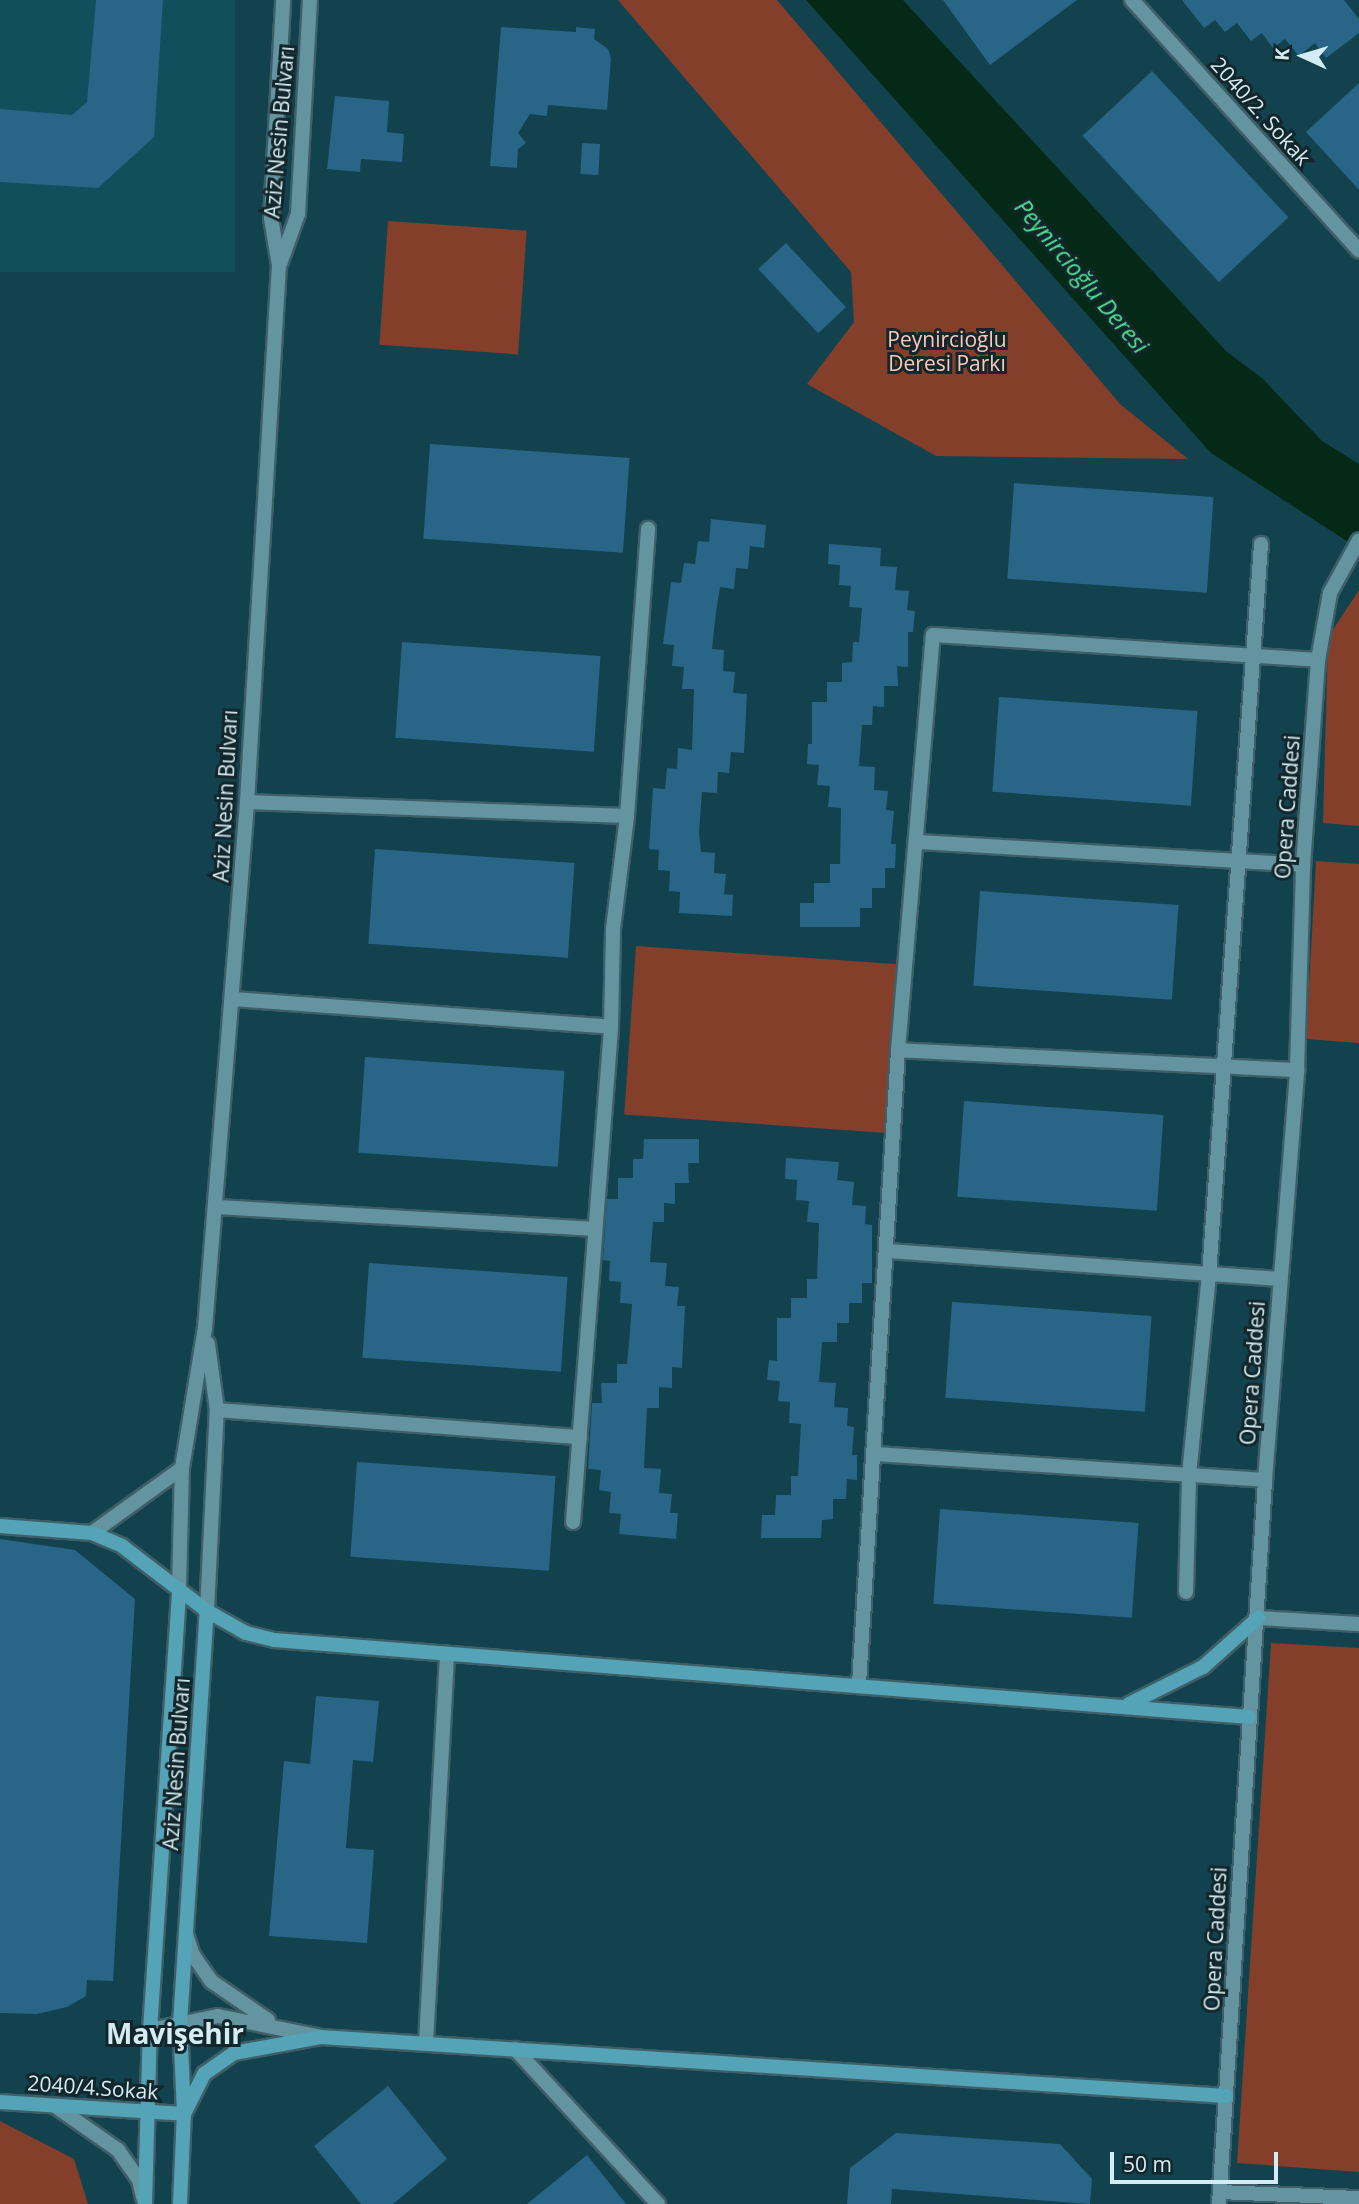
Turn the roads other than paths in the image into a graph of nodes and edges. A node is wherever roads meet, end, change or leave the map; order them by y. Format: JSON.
{"nodes":[{"id":1,"x":283,"y":0,"type":"edge"},
{"id":2,"x":310,"y":0,"type":"edge"},
{"id":3,"x":1132,"y":0,"type":"edge"},
{"id":4,"x":1359,"y":250,"type":"edge"},
{"id":5,"x":279,"y":265,"type":"junction"},
{"id":6,"x":648,"y":530,"type":"dead end"},
{"id":7,"x":1261,"y":544,"type":"dead end"},
{"id":8,"x":1355,"y":546,"type":"edge"},
{"id":9,"x":1256,"y":655,"type":"junction"},
{"id":10,"x":1318,"y":660,"type":"junction"},
{"id":11,"x":247,"y":802,"type":"junction"},
{"id":12,"x":627,"y":816,"type":"junction"},
{"id":13,"x":918,"y":842,"type":"junction"},
{"id":14,"x":1238,"y":861,"type":"junction"},
{"id":15,"x":1303,"y":865,"type":"junction"},
{"id":16,"x":233,"y":999,"type":"junction"},
{"id":17,"x":611,"y":1027,"type":"junction"},
{"id":18,"x":898,"y":1050,"type":"junction"},
{"id":19,"x":1222,"y":1066,"type":"junction"},
{"id":20,"x":1297,"y":1070,"type":"junction"},
{"id":21,"x":215,"y":1207,"type":"junction"},
{"id":22,"x":593,"y":1229,"type":"junction"},
{"id":23,"x":888,"y":1251,"type":"junction"},
{"id":24,"x":1209,"y":1275,"type":"junction"},
{"id":25,"x":1280,"y":1279,"type":"junction"},
{"id":26,"x":205,"y":1328,"type":"junction"},
{"id":27,"x":217,"y":1410,"type":"junction"},
{"id":28,"x":580,"y":1437,"type":"junction"},
{"id":29,"x":875,"y":1454,"type":"junction"},
{"id":30,"x":182,"y":1468,"type":"junction"},
{"id":31,"x":1189,"y":1475,"type":"junction"},
{"id":32,"x":1265,"y":1480,"type":"junction"},
{"id":33,"x":573,"y":1522,"type":"dead end"},
{"id":34,"x":0,"y":1526,"type":"edge"},
{"id":35,"x":92,"y":1533,"type":"junction"},
{"id":36,"x":179,"y":1590,"type":"junction"},
{"id":37,"x":1186,"y":1592,"type":"dead end"},
{"id":38,"x":207,"y":1611,"type":"junction"},
{"id":39,"x":1258,"y":1618,"type":"junction"},
{"id":40,"x":1359,"y":1624,"type":"edge"},
{"id":41,"x":447,"y":1655,"type":"junction"},
{"id":42,"x":859,"y":1684,"type":"junction"},
{"id":43,"x":1126,"y":1705,"type":"junction"},
{"id":44,"x":1249,"y":1717,"type":"junction"},
{"id":45,"x":186,"y":1932,"type":"junction"},
{"id":46,"x":180,"y":2024,"type":"junction"},
{"id":47,"x":275,"y":2025,"type":"junction"},
{"id":48,"x":150,"y":2030,"type":"junction"},
{"id":49,"x":321,"y":2036,"type":"junction"},
{"id":50,"x":426,"y":2043,"type":"junction"},
{"id":51,"x":515,"y":2049,"type":"junction"},
{"id":52,"x":1226,"y":2096,"type":"junction"},
{"id":53,"x":0,"y":2102,"type":"edge"},
{"id":54,"x":55,"y":2106,"type":"junction"},
{"id":55,"x":148,"y":2112,"type":"junction"},
{"id":56,"x":184,"y":2114,"type":"junction"},
{"id":57,"x":1220,"y":2198,"type":"edge"},
{"id":58,"x":1359,"y":2198,"type":"edge"},
{"id":59,"x":145,"y":2204,"type":"edge"},
{"id":60,"x":180,"y":2204,"type":"edge"},
{"id":61,"x":658,"y":2204,"type":"edge"}],
"edges":[{"from":1,"to":5,"type":"street","name":"Aziz Nesin Bulvarı"},
{"from":2,"to":5,"type":"street","name":"Aziz Nesin Bulvarı"},
{"from":3,"to":4,"type":"street","name":"2040/2. Sokak"},
{"from":5,"to":11,"type":"street","name":"Aziz Nesin Bulvarı"},
{"from":6,"to":12,"type":"street"},
{"from":7,"to":9,"type":"street"},
{"from":8,"to":10,"type":"street","name":"Opera Caddesi"},
{"from":9,"to":10,"type":"street"},
{"from":9,"to":13,"type":"street"},
{"from":9,"to":14,"type":"street"},
{"from":10,"to":15,"type":"street","name":"Opera Caddesi"},
{"from":11,"to":12,"type":"street"},
{"from":11,"to":16,"type":"street","name":"Aziz Nesin Bulvarı"},
{"from":12,"to":17,"type":"street"},
{"from":13,"to":14,"type":"street"},
{"from":13,"to":18,"type":"street"},
{"from":14,"to":15,"type":"street"},
{"from":14,"to":19,"type":"street"},
{"from":15,"to":20,"type":"street","name":"Opera Caddesi"},
{"from":16,"to":17,"type":"street"},
{"from":16,"to":21,"type":"street","name":"Aziz Nesin Bulvarı"},
{"from":17,"to":22,"type":"street"},
{"from":18,"to":19,"type":"street"},
{"from":18,"to":23,"type":"street"},
{"from":19,"to":20,"type":"street"},
{"from":19,"to":24,"type":"street"},
{"from":20,"to":25,"type":"street","name":"Opera Caddesi"},
{"from":21,"to":22,"type":"street"},
{"from":21,"to":26,"type":"street","name":"Aziz Nesin Bulvarı"},
{"from":22,"to":28,"type":"street"},
{"from":23,"to":24,"type":"street"},
{"from":23,"to":29,"type":"street"},
{"from":24,"to":25,"type":"street"},
{"from":24,"to":31,"type":"street"},
{"from":25,"to":32,"type":"street","name":"Opera Caddesi"},
{"from":26,"to":27,"type":"street","name":"Aziz Nesin Bulvarı"},
{"from":26,"to":30,"type":"street","name":"Aziz Nesin Bulvarı"},
{"from":27,"to":28,"type":"street"},
{"from":27,"to":38,"type":"street","name":"Aziz Nesin Bulvarı"},
{"from":28,"to":33,"type":"street"},
{"from":29,"to":31,"type":"street"},
{"from":29,"to":42,"type":"street"},
{"from":30,"to":35,"type":"street"},
{"from":30,"to":36,"type":"street","name":"Aziz Nesin Bulvarı"},
{"from":31,"to":32,"type":"street"},
{"from":31,"to":37,"type":"street"},
{"from":32,"to":39,"type":"street","name":"Opera Caddesi"},
{"from":34,"to":35,"type":"street"},
{"from":35,"to":36,"type":"street"},
{"from":36,"to":38,"type":"street"},
{"from":36,"to":48,"type":"street","name":"Aziz Nesin Bulvarı"},
{"from":38,"to":41,"type":"street"},
{"from":38,"to":45,"type":"street","name":"Aziz Nesin Bulvarı"},
{"from":39,"to":40,"type":"street"},
{"from":39,"to":43,"type":"street"},
{"from":39,"to":44,"type":"street","name":"Opera Caddesi"},
{"from":41,"to":42,"type":"street"},
{"from":41,"to":50,"type":"street"},
{"from":42,"to":43,"type":"street"},
{"from":43,"to":44,"type":"street"},
{"from":44,"to":52,"type":"street","name":"Opera Caddesi"},
{"from":45,"to":46,"type":"street","name":"Aziz Nesin Bulvarı"},
{"from":45,"to":47,"type":"street"},
{"from":46,"to":47,"type":"street"},
{"from":46,"to":48,"type":"street"},
{"from":46,"to":56,"type":"street","name":"Aziz Nesin Bulvarı"},
{"from":47,"to":49,"type":"street"},
{"from":48,"to":55,"type":"street","name":"Aziz Nesin Bulvarı"},
{"from":49,"to":50,"type":"street"},
{"from":49,"to":56,"type":"street"},
{"from":50,"to":51,"type":"street"},
{"from":51,"to":52,"type":"street"},
{"from":51,"to":61,"type":"street"},
{"from":52,"to":57,"type":"street","name":"Opera Caddesi"},
{"from":53,"to":54,"type":"street","name":"2040/4.Sokak"},
{"from":54,"to":55,"type":"street","name":"2040/4.Sokak"},
{"from":54,"to":59,"type":"street"},
{"from":55,"to":56,"type":"street","name":"2040/4.Sokak"},
{"from":55,"to":59,"type":"street","name":"Aziz Nesin Bulvarı"},
{"from":56,"to":60,"type":"street","name":"Aziz Nesin Bulvarı"},
{"from":57,"to":58,"type":"street"}]}
